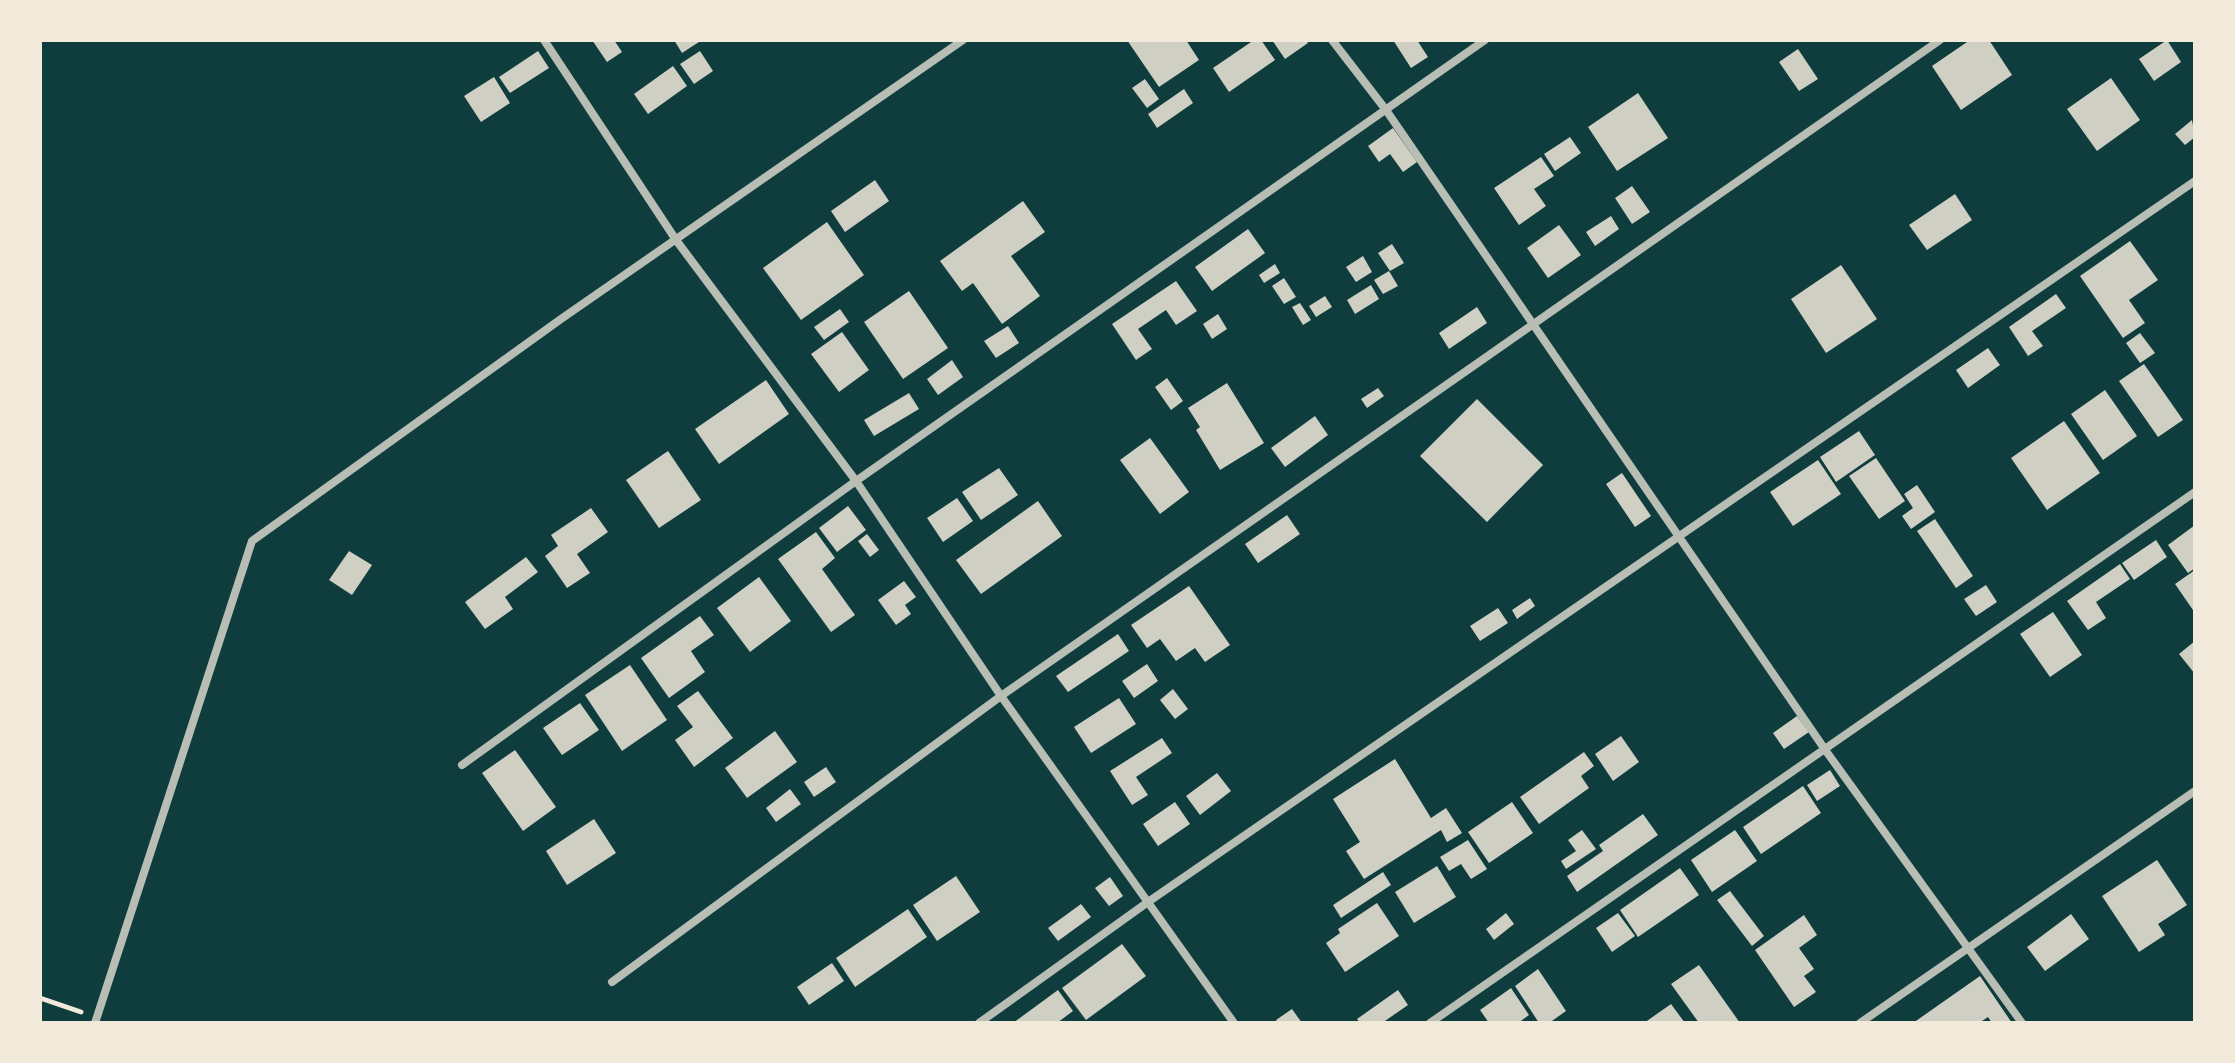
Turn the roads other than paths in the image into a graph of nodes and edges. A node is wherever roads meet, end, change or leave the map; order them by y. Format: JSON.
{"nodes":[{"id":1,"x":544,"y":40,"type":"edge"},
{"id":2,"x":963,"y":40,"type":"edge"},
{"id":3,"x":1332,"y":40,"type":"edge"},
{"id":4,"x":1485,"y":40,"type":"edge"},
{"id":5,"x":1940,"y":40,"type":"edge"},
{"id":6,"x":1386,"y":110,"type":"junction"},
{"id":7,"x":2195,"y":181,"type":"edge"},
{"id":8,"x":676,"y":240,"type":"junction"},
{"id":9,"x":1532,"y":328,"type":"junction"},
{"id":10,"x":856,"y":481,"type":"junction"},
{"id":11,"x":2195,"y":492,"type":"edge"},
{"id":12,"x":1678,"y":537,"type":"junction"},
{"id":13,"x":1001,"y":696,"type":"junction"},
{"id":14,"x":1826,"y":751,"type":"junction"},
{"id":15,"x":462,"y":765,"type":"dead end"},
{"id":16,"x":2195,"y":791,"type":"edge"},
{"id":17,"x":1148,"y":902,"type":"junction"},
{"id":18,"x":1967,"y":947,"type":"junction"},
{"id":19,"x":612,"y":982,"type":"dead end"},
{"id":20,"x":97,"y":1020,"type":"edge"},
{"id":21,"x":979,"y":1023,"type":"edge"},
{"id":22,"x":1234,"y":1023,"type":"edge"},
{"id":23,"x":1430,"y":1023,"type":"edge"},
{"id":24,"x":1860,"y":1023,"type":"edge"},
{"id":25,"x":2022,"y":1023,"type":"edge"}],
"edges":[{"from":1,"to":8,"type":"street"},
{"from":2,"to":8,"type":"street"},
{"from":3,"to":6,"type":"street"},
{"from":4,"to":6,"type":"street"},
{"from":5,"to":9,"type":"street"},
{"from":6,"to":9,"type":"street"},
{"from":6,"to":10,"type":"street"},
{"from":7,"to":12,"type":"street"},
{"from":8,"to":10,"type":"street"},
{"from":8,"to":20,"type":"street"},
{"from":9,"to":12,"type":"street"},
{"from":9,"to":13,"type":"street"},
{"from":10,"to":13,"type":"street"},
{"from":10,"to":15,"type":"street"},
{"from":11,"to":14,"type":"street"},
{"from":12,"to":14,"type":"street"},
{"from":12,"to":17,"type":"street"},
{"from":13,"to":17,"type":"street"},
{"from":13,"to":19,"type":"street"},
{"from":14,"to":18,"type":"street"},
{"from":14,"to":23,"type":"street"},
{"from":16,"to":18,"type":"street"},
{"from":17,"to":21,"type":"street"},
{"from":17,"to":22,"type":"street"},
{"from":18,"to":24,"type":"street"},
{"from":18,"to":25,"type":"street"}]}
